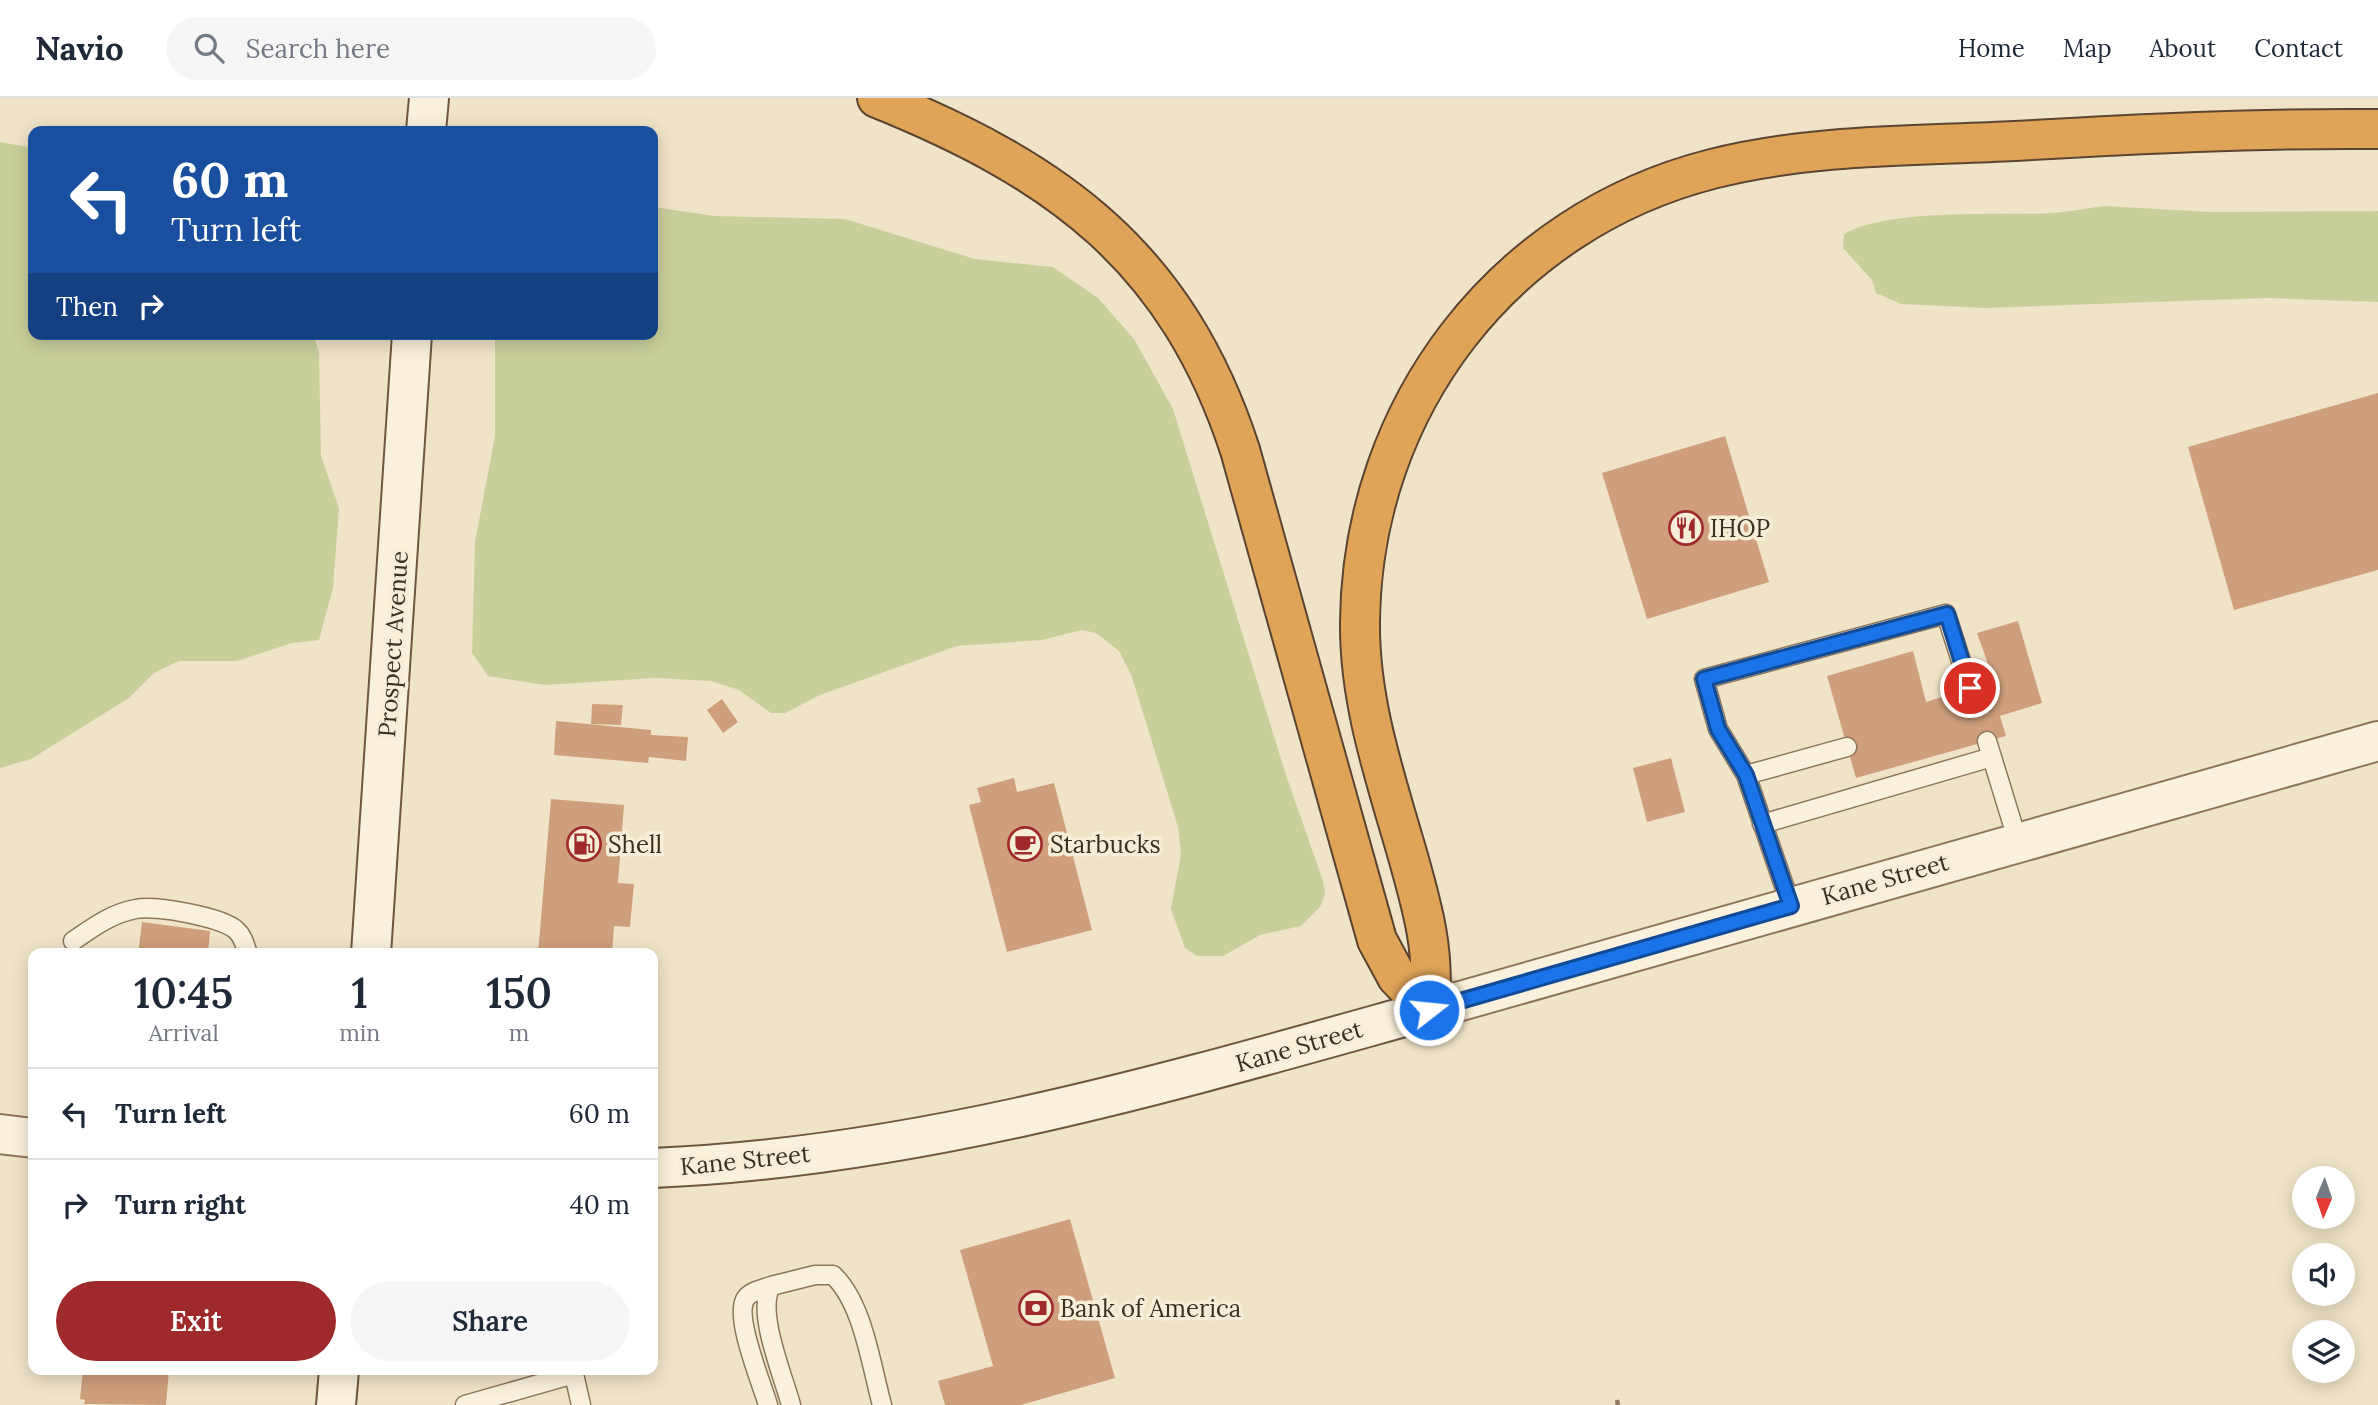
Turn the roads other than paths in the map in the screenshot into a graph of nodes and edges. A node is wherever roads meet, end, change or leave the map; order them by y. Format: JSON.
{"nodes":[{"id":1,"x":429,"y":98,"type":"edge"},
{"id":2,"x":877,"y":98,"type":"edge"},
{"id":3,"x":426,"y":126,"type":"edge"},
{"id":4,"x":2378,"y":129,"type":"edge"},
{"id":5,"x":412,"y":340,"type":"edge"},
{"id":6,"x":1970,"y":688,"type":"dead end"},
{"id":7,"x":2378,"y":741,"type":"edge"},
{"id":8,"x":1847,"y":747,"type":"dead end"},
{"id":9,"x":1746,"y":775,"type":"junction"},
{"id":10,"x":1762,"y":824,"type":"junction"},
{"id":11,"x":2018,"y":842,"type":"junction"},
{"id":12,"x":1791,"y":906,"type":"junction"},
{"id":13,"x":73,"y":940,"type":"dead end"},
{"id":14,"x":246,"y":948,"type":"edge"},
{"id":15,"x":371,"y":948,"type":"edge"},
{"id":16,"x":1429,"y":1010,"type":"junction"},
{"id":17,"x":0,"y":1134,"type":"edge"},
{"id":18,"x":28,"y":1137,"type":"edge"},
{"id":19,"x":658,"y":1168,"type":"edge"},
{"id":20,"x":771,"y":1286,"type":"junction"},
{"id":21,"x":339,"y":1375,"type":"edge"},
{"id":22,"x":570,"y":1375,"type":"edge"},
{"id":23,"x":574,"y":1375,"type":"edge"},
{"id":24,"x":336,"y":1405,"type":"edge"},
{"id":25,"x":465,"y":1405,"type":"edge"},
{"id":26,"x":581,"y":1405,"type":"edge"},
{"id":27,"x":768,"y":1405,"type":"edge"},
{"id":28,"x":791,"y":1405,"type":"edge"},
{"id":29,"x":882,"y":1405,"type":"edge"}],
"edges":[{"from":1,"to":3,"type":"main road"},
{"from":2,"to":16,"type":"highway"},
{"from":4,"to":16,"type":"highway"},
{"from":5,"to":15,"type":"main road","name":"Prospect Avenue"},
{"from":6,"to":9,"type":"lane"},
{"from":7,"to":11,"type":"main road","name":"Kane Street"},
{"from":8,"to":9,"type":"lane"},
{"from":9,"to":10,"type":"lane"},
{"from":10,"to":11,"type":"lane"},
{"from":10,"to":12,"type":"lane"},
{"from":11,"to":12,"type":"main road","name":"Kane Street"},
{"from":12,"to":16,"type":"main road","name":"Kane Street"},
{"from":13,"to":14,"type":"lane"},
{"from":16,"to":19,"type":"main road","name":"Kane Street"},
{"from":17,"to":18,"type":"main road"},
{"from":20,"to":27,"type":"lane"},
{"from":20,"to":28,"type":"lane"},
{"from":20,"to":29,"type":"lane"},
{"from":21,"to":24,"type":"main road"},
{"from":22,"to":25,"type":"lane"},
{"from":23,"to":26,"type":"lane"}]}
